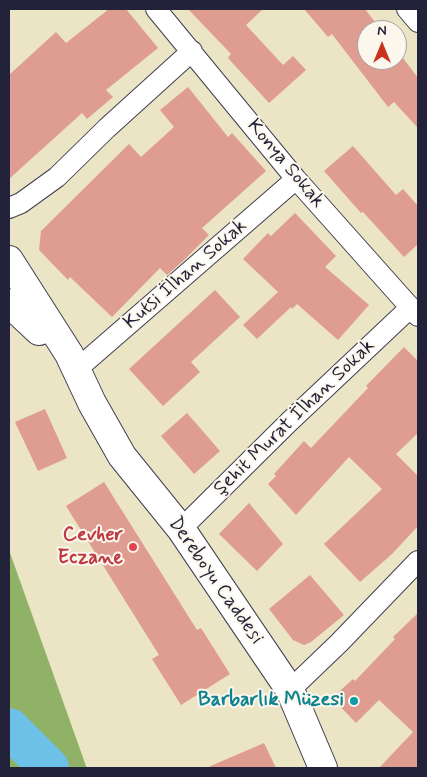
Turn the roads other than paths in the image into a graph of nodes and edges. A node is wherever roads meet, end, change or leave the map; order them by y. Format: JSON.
{"nodes":[{"id":1,"x":156,"y":9,"type":"edge"},
{"id":2,"x":407,"y":9,"type":"edge"},
{"id":3,"x":418,"y":22,"type":"edge"},
{"id":4,"x":192,"y":51,"type":"junction"},
{"id":5,"x":296,"y":179,"type":"junction"},
{"id":6,"x":9,"y":208,"type":"edge"},
{"id":7,"x":9,"y":260,"type":"edge"},
{"id":8,"x":9,"y":284,"type":"edge"},
{"id":9,"x":9,"y":303,"type":"edge"},
{"id":10,"x":414,"y":312,"type":"edge"},
{"id":11,"x":39,"y":330,"type":"junction"},
{"id":12,"x":76,"y":370,"type":"junction"},
{"id":13,"x":92,"y":403,"type":"junction"},
{"id":14,"x":181,"y":530,"type":"junction"},
{"id":15,"x":418,"y":562,"type":"edge"},
{"id":16,"x":290,"y":690,"type":"junction"},
{"id":17,"x":323,"y":768,"type":"edge"}],
"edges":[{"from":1,"to":4,"type":"street","name":"Konya Sokak"},
{"from":2,"to":3,"type":"street"},
{"from":4,"to":5,"type":"street","name":"Konya Sokak"},
{"from":4,"to":6,"type":"street"},
{"from":5,"to":10,"type":"street","name":"Konya Sokak"},
{"from":5,"to":12,"type":"street","name":"Kutsi İlhan Sokak"},
{"from":7,"to":12,"type":"main road","name":"Dereboyu Caddesi"},
{"from":8,"to":11,"type":"main road","name":"Dereboyu Caddesi"},
{"from":9,"to":11,"type":"main road"},
{"from":10,"to":14,"type":"street","name":"Şehit Murat İlhan Sokak"},
{"from":11,"to":13,"type":"main road","name":"Dereboyu Caddesi"},
{"from":12,"to":13,"type":"main road","name":"Dereboyu Caddesi"},
{"from":13,"to":14,"type":"main road","name":"Dereboyu Caddesi"},
{"from":14,"to":16,"type":"main road","name":"Dereboyu Caddesi"},
{"from":15,"to":16,"type":"street"},
{"from":16,"to":17,"type":"main road","name":"Dereboyu Caddesi"}]}
